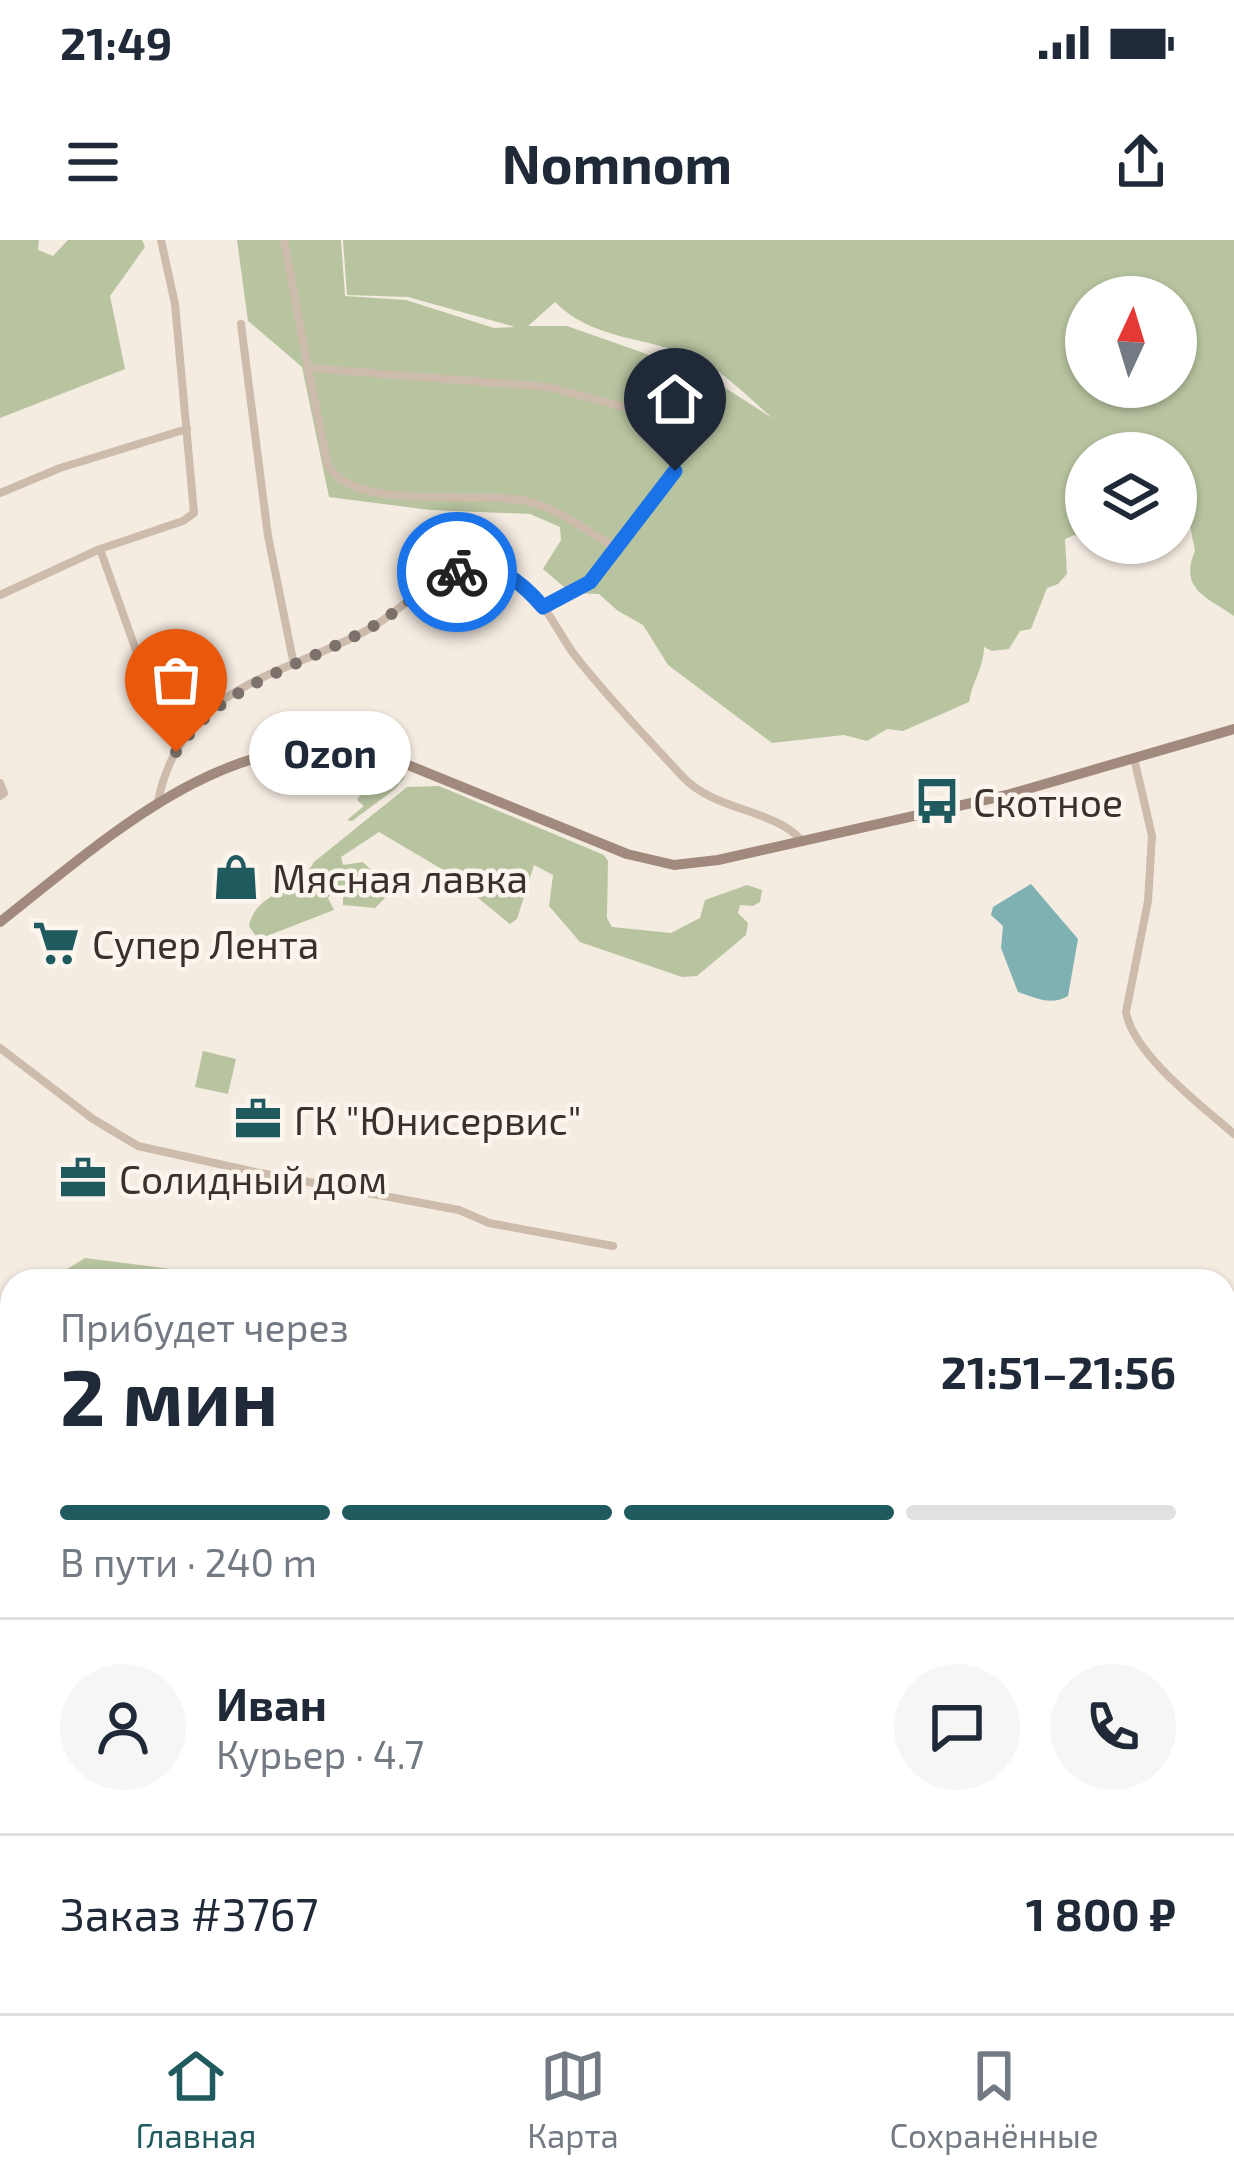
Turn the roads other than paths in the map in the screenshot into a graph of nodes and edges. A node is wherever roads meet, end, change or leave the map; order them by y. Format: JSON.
{"nodes":[{"id":1,"x":161,"y":240,"type":"edge"},
{"id":2,"x":284,"y":240,"type":"edge"},
{"id":3,"x":241,"y":324,"type":"dead end"},
{"id":4,"x":308,"y":368,"type":"junction"},
{"id":5,"x":188,"y":429,"type":"junction"},
{"id":6,"x":0,"y":493,"type":"edge"},
{"id":7,"x":100,"y":549,"type":"junction"},
{"id":8,"x":618,"y":549,"type":"junction"},
{"id":9,"x":0,"y":595,"type":"edge"},
{"id":10,"x":543,"y":607,"type":"junction"},
{"id":11,"x":294,"y":665,"type":"junction"},
{"id":12,"x":1234,"y":729,"type":"edge"},
{"id":13,"x":190,"y":730,"type":"junction"},
{"id":14,"x":1134,"y":758,"type":"junction"},
{"id":15,"x":0,"y":783,"type":"edge"},
{"id":16,"x":0,"y":796,"type":"edge"},
{"id":17,"x":158,"y":802,"type":"junction"},
{"id":18,"x":801,"y":841,"type":"junction"},
{"id":19,"x":0,"y":922,"type":"edge"},
{"id":20,"x":0,"y":1048,"type":"edge"},
{"id":21,"x":1234,"y":1134,"type":"edge"},
{"id":22,"x":613,"y":1246,"type":"dead end"}],
"edges":[{"from":1,"to":5,"type":"street"},
{"from":2,"to":4,"type":"street"},
{"from":3,"to":11,"type":"street"},
{"from":4,"to":8,"type":"street"},
{"from":4,"to":8,"type":"street"},
{"from":5,"to":6,"type":"street"},
{"from":5,"to":7,"type":"street"},
{"from":7,"to":9,"type":"street"},
{"from":7,"to":13,"type":"street"},
{"from":8,"to":10,"type":"street"},
{"from":10,"to":11,"type":"street"},
{"from":10,"to":18,"type":"street"},
{"from":11,"to":13,"type":"street"},
{"from":12,"to":14,"type":"main road"},
{"from":13,"to":17,"type":"street"},
{"from":14,"to":18,"type":"main road"},
{"from":14,"to":21,"type":"street"},
{"from":15,"to":16,"type":"street"},
{"from":17,"to":18,"type":"main road"},
{"from":17,"to":19,"type":"main road"},
{"from":20,"to":22,"type":"street"}]}
